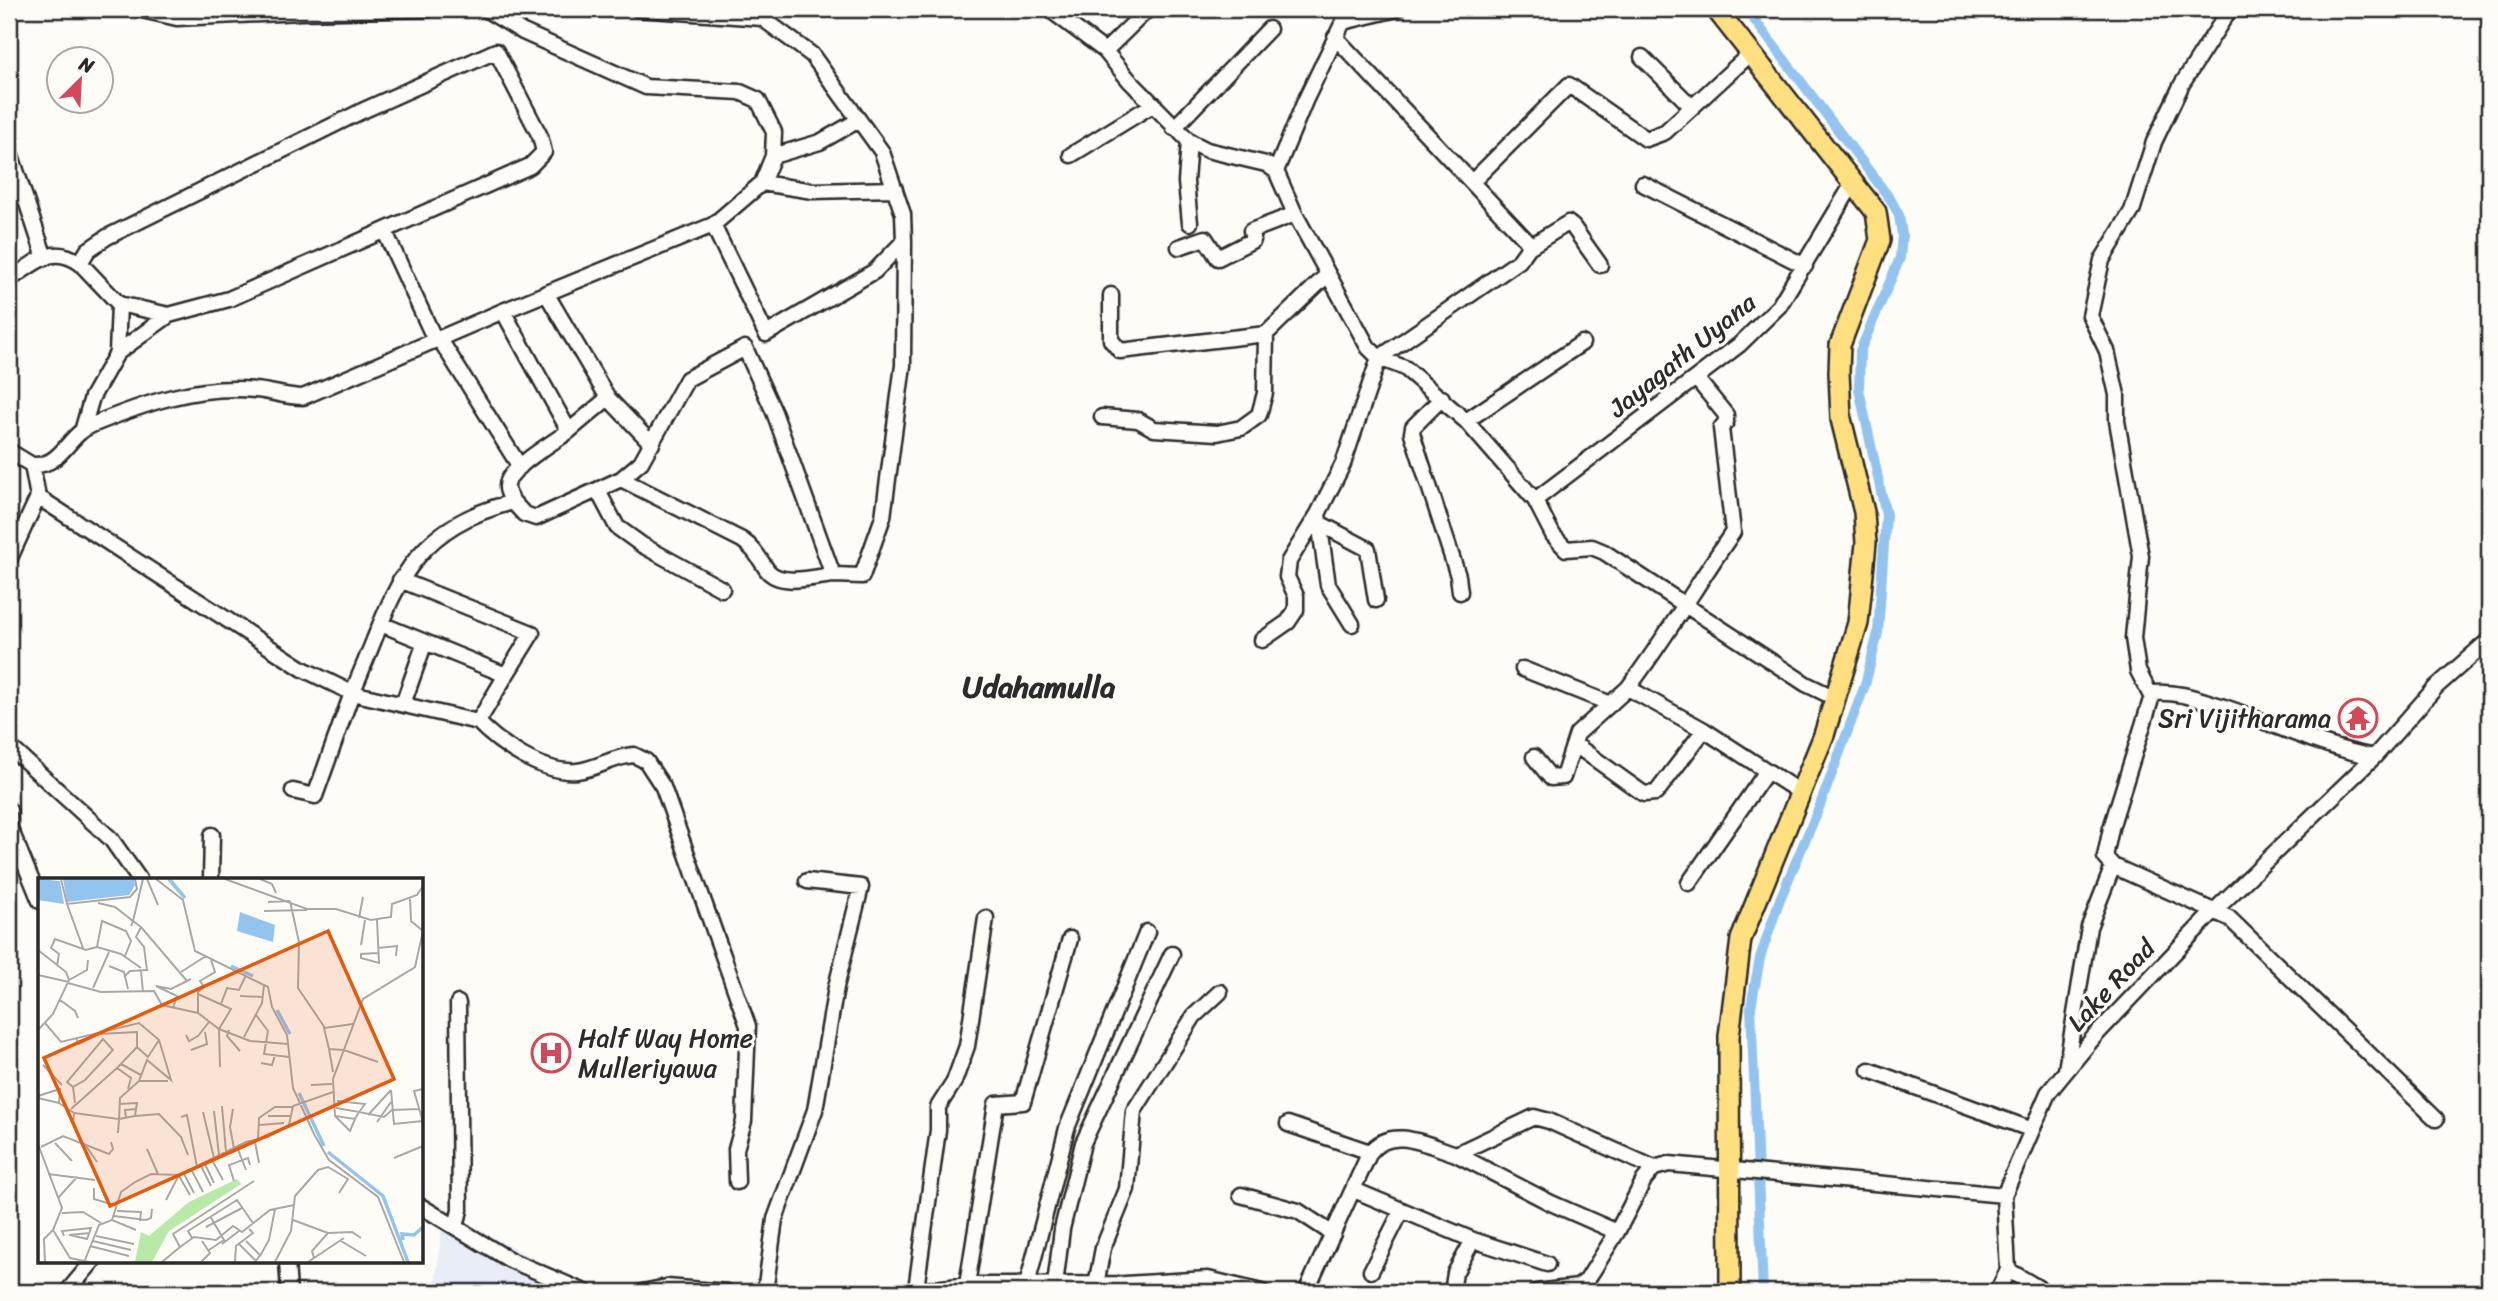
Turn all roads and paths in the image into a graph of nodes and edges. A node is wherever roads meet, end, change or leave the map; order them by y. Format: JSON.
{"nodes":[{"id":1,"x":191,"y":9,"type":"edge"},
{"id":2,"x":428,"y":9,"type":"edge"},
{"id":3,"x":485,"y":9,"type":"edge"},
{"id":4,"x":638,"y":9,"type":"edge"},
{"id":5,"x":1049,"y":9,"type":"edge"},
{"id":6,"x":1148,"y":9,"type":"edge"},
{"id":7,"x":1397,"y":9,"type":"edge"},
{"id":8,"x":1716,"y":9,"type":"edge"},
{"id":9,"x":142,"y":10,"type":"edge"},
{"id":10,"x":301,"y":10,"type":"edge"},
{"id":11,"x":2229,"y":10,"type":"edge"},
{"id":12,"x":177,"y":18,"type":"junction"},
{"id":13,"x":1269,"y":29,"type":"dead end"},
{"id":14,"x":1335,"y":37,"type":"junction"},
{"id":15,"x":1105,"y":51,"type":"junction"},
{"id":16,"x":1750,"y":54,"type":"junction"},
{"id":17,"x":1642,"y":57,"type":"dead end"},
{"id":18,"x":1154,"y":104,"type":"junction"},
{"id":19,"x":1692,"y":107,"type":"junction"},
{"id":20,"x":859,"y":120,"type":"junction"},
{"id":21,"x":1174,"y":128,"type":"junction"},
{"id":22,"x":1189,"y":141,"type":"junction"},
{"id":23,"x":9,"y":149,"type":"edge"},
{"id":24,"x":1071,"y":155,"type":"dead end"},
{"id":25,"x":773,"y":156,"type":"junction"},
{"id":26,"x":1276,"y":171,"type":"junction"},
{"id":27,"x":1474,"y":180,"type":"junction"},
{"id":28,"x":762,"y":183,"type":"junction"},
{"id":29,"x":1643,"y":184,"type":"dead end"},
{"id":30,"x":1852,"y":185,"type":"junction"},
{"id":31,"x":895,"y":189,"type":"junction"},
{"id":32,"x":1295,"y":214,"type":"junction"},
{"id":33,"x":1190,"y":223,"type":"dead end"},
{"id":34,"x":713,"y":225,"type":"junction"},
{"id":35,"x":385,"y":232,"type":"junction"},
{"id":36,"x":904,"y":241,"type":"junction"},
{"id":37,"x":1179,"y":247,"type":"dead end"},
{"id":38,"x":1529,"y":247,"type":"junction"},
{"id":39,"x":45,"y":258,"type":"junction"},
{"id":40,"x":80,"y":263,"type":"junction"},
{"id":41,"x":1600,"y":265,"type":"dead end"},
{"id":42,"x":1805,"y":266,"type":"junction"},
{"id":43,"x":1328,"y":274,"type":"junction"},
{"id":44,"x":9,"y":281,"type":"edge"},
{"id":45,"x":546,"y":293,"type":"junction"},
{"id":46,"x":1111,"y":295,"type":"dead end"},
{"id":47,"x":118,"y":304,"type":"junction"},
{"id":48,"x":503,"y":311,"type":"junction"},
{"id":49,"x":169,"y":315,"type":"junction"},
{"id":50,"x":766,"y":334,"type":"junction"},
{"id":51,"x":1266,"y":334,"type":"junction"},
{"id":52,"x":437,"y":339,"type":"junction"},
{"id":53,"x":1582,"y":343,"type":"dead end"},
{"id":54,"x":746,"y":348,"type":"junction"},
{"id":55,"x":117,"y":353,"type":"junction"},
{"id":56,"x":1379,"y":358,"type":"junction"},
{"id":57,"x":1696,"y":378,"type":"junction"},
{"id":58,"x":608,"y":398,"type":"junction"},
{"id":59,"x":1442,"y":398,"type":"junction"},
{"id":60,"x":1102,"y":416,"type":"dead end"},
{"id":61,"x":1466,"y":421,"type":"junction"},
{"id":62,"x":83,"y":428,"type":"junction"},
{"id":63,"x":569,"y":431,"type":"junction"},
{"id":64,"x":652,"y":444,"type":"junction"},
{"id":65,"x":9,"y":451,"type":"edge"},
{"id":66,"x":32,"y":465,"type":"junction"},
{"id":67,"x":520,"y":467,"type":"junction"},
{"id":68,"x":621,"y":479,"type":"junction"},
{"id":69,"x":598,"y":491,"type":"junction"},
{"id":70,"x":38,"y":497,"type":"junction"},
{"id":71,"x":1535,"y":500,"type":"junction"},
{"id":72,"x":513,"y":502,"type":"junction"},
{"id":73,"x":1319,"y":518,"type":"junction"},
{"id":74,"x":9,"y":560,"type":"edge"},
{"id":75,"x":833,"y":575,"type":"junction"},
{"id":76,"x":400,"y":580,"type":"junction"},
{"id":77,"x":722,"y":589,"type":"dead end"},
{"id":78,"x":1460,"y":592,"type":"dead end"},
{"id":79,"x":1376,"y":600,"type":"dead end"},
{"id":80,"x":1684,"y":603,"type":"junction"},
{"id":81,"x":381,"y":624,"type":"junction"},
{"id":82,"x":1352,"y":624,"type":"dead end"},
{"id":83,"x":1262,"y":640,"type":"dead end"},
{"id":84,"x":2489,"y":640,"type":"edge"},
{"id":85,"x":425,"y":642,"type":"junction"},
{"id":86,"x":1523,"y":669,"type":"dead end"},
{"id":87,"x":506,"y":675,"type":"junction"},
{"id":88,"x":1628,"y":688,"type":"junction"},
{"id":89,"x":352,"y":692,"type":"junction"},
{"id":90,"x":1835,"y":698,"type":"junction"},
{"id":91,"x":2152,"y":698,"type":"junction"},
{"id":92,"x":403,"y":704,"type":"junction"},
{"id":93,"x":1611,"y":704,"type":"junction"},
{"id":94,"x":478,"y":722,"type":"junction"},
{"id":95,"x":1704,"y":730,"type":"junction"},
{"id":96,"x":1574,"y":744,"type":"junction"},
{"id":97,"x":10,"y":753,"type":"edge"},
{"id":98,"x":1534,"y":757,"type":"dead end"},
{"id":99,"x":2374,"y":757,"type":"junction"},
{"id":100,"x":1767,"y":771,"type":"junction"},
{"id":101,"x":293,"y":791,"type":"dead end"},
{"id":102,"x":1801,"y":793,"type":"junction"},
{"id":103,"x":9,"y":810,"type":"edge"},
{"id":104,"x":212,"y":835,"type":"dead end"},
{"id":105,"x":2113,"y":866,"type":"junction"},
{"id":106,"x":138,"y":878,"type":"edge"},
{"id":107,"x":211,"y":878,"type":"edge"},
{"id":108,"x":807,"y":881,"type":"dead end"},
{"id":109,"x":1689,"y":883,"type":"dead end"},
{"id":110,"x":38,"y":896,"type":"edge"},
{"id":111,"x":2214,"y":911,"type":"junction"},
{"id":112,"x":986,"y":918,"type":"dead end"},
{"id":113,"x":1147,"y":932,"type":"dead end"},
{"id":114,"x":1070,"y":939,"type":"dead end"},
{"id":115,"x":1172,"y":954,"type":"dead end"},
{"id":116,"x":1220,"y":992,"type":"dead end"},
{"id":117,"x":458,"y":1003,"type":"dead end"},
{"id":118,"x":1869,"y":1070,"type":"dead end"},
{"id":119,"x":2066,"y":1072,"type":"junction"},
{"id":120,"x":2436,"y":1119,"type":"dead end"},
{"id":121,"x":1287,"y":1124,"type":"dead end"},
{"id":122,"x":2030,"y":1129,"type":"junction"},
{"id":123,"x":1370,"y":1152,"type":"junction"},
{"id":124,"x":1456,"y":1154,"type":"junction"},
{"id":125,"x":1654,"y":1168,"type":"junction"},
{"id":126,"x":1733,"y":1172,"type":"junction"},
{"id":127,"x":737,"y":1182,"type":"dead end"},
{"id":128,"x":1354,"y":1190,"type":"junction"},
{"id":129,"x":1241,"y":1195,"type":"dead end"},
{"id":130,"x":2004,"y":1195,"type":"junction"},
{"id":131,"x":424,"y":1208,"type":"edge"},
{"id":132,"x":1402,"y":1210,"type":"junction"},
{"id":133,"x":456,"y":1227,"type":"junction"},
{"id":134,"x":1617,"y":1233,"type":"junction"},
{"id":135,"x":1333,"y":1234,"type":"junction"},
{"id":136,"x":1473,"y":1240,"type":"junction"},
{"id":137,"x":92,"y":1262,"type":"edge"},
{"id":138,"x":287,"y":1262,"type":"edge"},
{"id":139,"x":1547,"y":1264,"type":"dead end"},
{"id":140,"x":2008,"y":1270,"type":"junction"},
{"id":141,"x":1371,"y":1271,"type":"dead end"},
{"id":142,"x":1027,"y":1284,"type":"junction"},
{"id":143,"x":967,"y":1285,"type":"junction"},
{"id":144,"x":1055,"y":1285,"type":"junction"},
{"id":145,"x":1096,"y":1285,"type":"junction"},
{"id":146,"x":1179,"y":1286,"type":"edge"},
{"id":147,"x":1125,"y":1288,"type":"edge"},
{"id":148,"x":712,"y":1291,"type":"edge"},
{"id":149,"x":912,"y":1291,"type":"edge"},
{"id":150,"x":67,"y":1292,"type":"edge"},
{"id":151,"x":289,"y":1292,"type":"edge"},
{"id":152,"x":585,"y":1292,"type":"edge"},
{"id":153,"x":643,"y":1292,"type":"edge"},
{"id":154,"x":727,"y":1292,"type":"edge"},
{"id":155,"x":765,"y":1292,"type":"edge"},
{"id":156,"x":1262,"y":1292,"type":"edge"},
{"id":157,"x":1307,"y":1292,"type":"edge"},
{"id":158,"x":1452,"y":1292,"type":"edge"},
{"id":159,"x":1536,"y":1292,"type":"edge"},
{"id":160,"x":1730,"y":1292,"type":"edge"},
{"id":161,"x":1997,"y":1292,"type":"edge"},
{"id":162,"x":2045,"y":1292,"type":"edge"}],
"edges":[{"from":1,"to":12,"type":"street"},
{"from":2,"to":10,"type":"street"},
{"from":3,"to":25,"type":"street"},
{"from":4,"to":20,"type":"street"},
{"from":5,"to":15,"type":"street"},
{"from":6,"to":15,"type":"street"},
{"from":7,"to":14,"type":"street"},
{"from":8,"to":16,"type":"main road"},
{"from":9,"to":12,"type":"street"},
{"from":10,"to":12,"type":"street"},
{"from":11,"to":91,"type":"street"},
{"from":13,"to":21,"type":"street"},
{"from":14,"to":26,"type":"street"},
{"from":14,"to":27,"type":"street"},
{"from":15,"to":18,"type":"street"},
{"from":16,"to":19,"type":"street"},
{"from":16,"to":30,"type":"main road"},
{"from":17,"to":19,"type":"street"},
{"from":18,"to":21,"type":"street"},
{"from":18,"to":24,"type":"street"},
{"from":19,"to":27,"type":"street"},
{"from":20,"to":25,"type":"street"},
{"from":20,"to":31,"type":"street"},
{"from":21,"to":22,"type":"street"},
{"from":22,"to":26,"type":"street"},
{"from":22,"to":33,"type":"street"},
{"from":23,"to":39,"type":"street"},
{"from":25,"to":28,"type":"street"},
{"from":26,"to":32,"type":"street"},
{"from":27,"to":38,"type":"street"},
{"from":28,"to":31,"type":"street"},
{"from":28,"to":34,"type":"street"},
{"from":29,"to":42,"type":"street"},
{"from":30,"to":42,"type":"street","name":"Jayagath Uyana"},
{"from":30,"to":90,"type":"main road"},
{"from":31,"to":36,"type":"street"},
{"from":32,"to":37,"type":"street"},
{"from":32,"to":43,"type":"street"},
{"from":34,"to":45,"type":"street"},
{"from":34,"to":50,"type":"street"},
{"from":35,"to":40,"type":"street"},
{"from":35,"to":49,"type":"street"},
{"from":35,"to":52,"type":"street"},
{"from":36,"to":50,"type":"street"},
{"from":36,"to":75,"type":"street"},
{"from":38,"to":41,"type":"street"},
{"from":38,"to":56,"type":"street"},
{"from":39,"to":40,"type":"street"},
{"from":39,"to":44,"type":"street"},
{"from":40,"to":47,"type":"street"},
{"from":42,"to":57,"type":"street","name":"Jayagath Uyana"},
{"from":43,"to":51,"type":"street"},
{"from":43,"to":56,"type":"street"},
{"from":45,"to":48,"type":"street"},
{"from":45,"to":58,"type":"street"},
{"from":46,"to":51,"type":"street"},
{"from":47,"to":49,"type":"street"},
{"from":47,"to":55,"type":"street"},
{"from":48,"to":52,"type":"street"},
{"from":48,"to":63,"type":"street"},
{"from":49,"to":55,"type":"street"},
{"from":50,"to":54,"type":"street"},
{"from":51,"to":60,"type":"street"},
{"from":52,"to":62,"type":"street"},
{"from":52,"to":67,"type":"street"},
{"from":53,"to":61,"type":"street"},
{"from":54,"to":64,"type":"street"},
{"from":54,"to":75,"type":"street"},
{"from":55,"to":62,"type":"street"},
{"from":56,"to":59,"type":"street"},
{"from":56,"to":73,"type":"street"},
{"from":57,"to":71,"type":"street","name":"Jayagath Uyana"},
{"from":57,"to":80,"type":"street"},
{"from":58,"to":63,"type":"street"},
{"from":58,"to":64,"type":"street"},
{"from":59,"to":61,"type":"street"},
{"from":59,"to":78,"type":"street"},
{"from":61,"to":71,"type":"street"},
{"from":62,"to":66,"type":"street"},
{"from":63,"to":67,"type":"street"},
{"from":64,"to":68,"type":"street"},
{"from":65,"to":66,"type":"street"},
{"from":66,"to":70,"type":"street"},
{"from":67,"to":72,"type":"street"},
{"from":68,"to":69,"type":"street"},
{"from":68,"to":75,"type":"street"},
{"from":69,"to":72,"type":"street"},
{"from":69,"to":77,"type":"street"},
{"from":70,"to":74,"type":"street"},
{"from":70,"to":89,"type":"street"},
{"from":71,"to":80,"type":"street"},
{"from":72,"to":76,"type":"street"},
{"from":73,"to":79,"type":"street"},
{"from":73,"to":82,"type":"street"},
{"from":73,"to":83,"type":"street"},
{"from":76,"to":81,"type":"street"},
{"from":76,"to":87,"type":"street"},
{"from":80,"to":88,"type":"street"},
{"from":80,"to":90,"type":"street"},
{"from":81,"to":85,"type":"street"},
{"from":81,"to":89,"type":"street"},
{"from":84,"to":99,"type":"street","name":"Lake Road"},
{"from":85,"to":87,"type":"street"},
{"from":85,"to":92,"type":"street"},
{"from":86,"to":93,"type":"street"},
{"from":87,"to":94,"type":"street"},
{"from":88,"to":93,"type":"street"},
{"from":88,"to":95,"type":"street"},
{"from":89,"to":92,"type":"street"},
{"from":89,"to":101,"type":"street"},
{"from":90,"to":102,"type":"main road"},
{"from":91,"to":99,"type":"street"},
{"from":91,"to":105,"type":"street"},
{"from":92,"to":94,"type":"street"},
{"from":93,"to":96,"type":"street"},
{"from":94,"to":127,"type":"street"},
{"from":95,"to":96,"type":"street"},
{"from":95,"to":100,"type":"street"},
{"from":96,"to":98,"type":"street"},
{"from":97,"to":106,"type":"street"},
{"from":99,"to":111,"type":"street","name":"Lake Road"},
{"from":100,"to":102,"type":"street"},
{"from":100,"to":109,"type":"street"},
{"from":102,"to":126,"type":"main road"},
{"from":103,"to":110,"type":"street"},
{"from":104,"to":107,"type":"street"},
{"from":105,"to":111,"type":"street"},
{"from":105,"to":119,"type":"street"},
{"from":108,"to":155,"type":"street"},
{"from":111,"to":119,"type":"street","name":"Lake Road"},
{"from":111,"to":120,"type":"street"},
{"from":112,"to":149,"type":"street"},
{"from":113,"to":142,"type":"street"},
{"from":114,"to":143,"type":"street"},
{"from":115,"to":144,"type":"street"},
{"from":116,"to":145,"type":"street"},
{"from":117,"to":133,"type":"street"},
{"from":118,"to":122,"type":"street"},
{"from":119,"to":122,"type":"street","name":"Lake Road"},
{"from":121,"to":123,"type":"street"},
{"from":122,"to":130,"type":"street","name":"Lake Road"},
{"from":123,"to":124,"type":"street"},
{"from":123,"to":128,"type":"street"},
{"from":124,"to":125,"type":"street"},
{"from":124,"to":134,"type":"street"},
{"from":125,"to":126,"type":"street"},
{"from":125,"to":134,"type":"street"},
{"from":126,"to":130,"type":"street"},
{"from":126,"to":160,"type":"main road"},
{"from":128,"to":132,"type":"street"},
{"from":128,"to":135,"type":"street"},
{"from":129,"to":135,"type":"street"},
{"from":130,"to":140,"type":"street"},
{"from":131,"to":133,"type":"street"},
{"from":132,"to":136,"type":"street"},
{"from":132,"to":141,"type":"street"},
{"from":133,"to":152,"type":"street"},
{"from":134,"to":159,"type":"street"},
{"from":135,"to":157,"type":"street"},
{"from":136,"to":139,"type":"street"},
{"from":136,"to":158,"type":"street"},
{"from":137,"to":150,"type":"street"},
{"from":138,"to":151,"type":"street"},
{"from":140,"to":161,"type":"street"},
{"from":140,"to":162,"type":"street"},
{"from":142,"to":143,"type":"street"},
{"from":142,"to":144,"type":"street"},
{"from":143,"to":149,"type":"street"},
{"from":144,"to":145,"type":"street"},
{"from":145,"to":147,"type":"street"},
{"from":146,"to":147,"type":"street"},
{"from":146,"to":156,"type":"street"},
{"from":148,"to":153,"type":"street"},
{"from":148,"to":154,"type":"street"}]}
